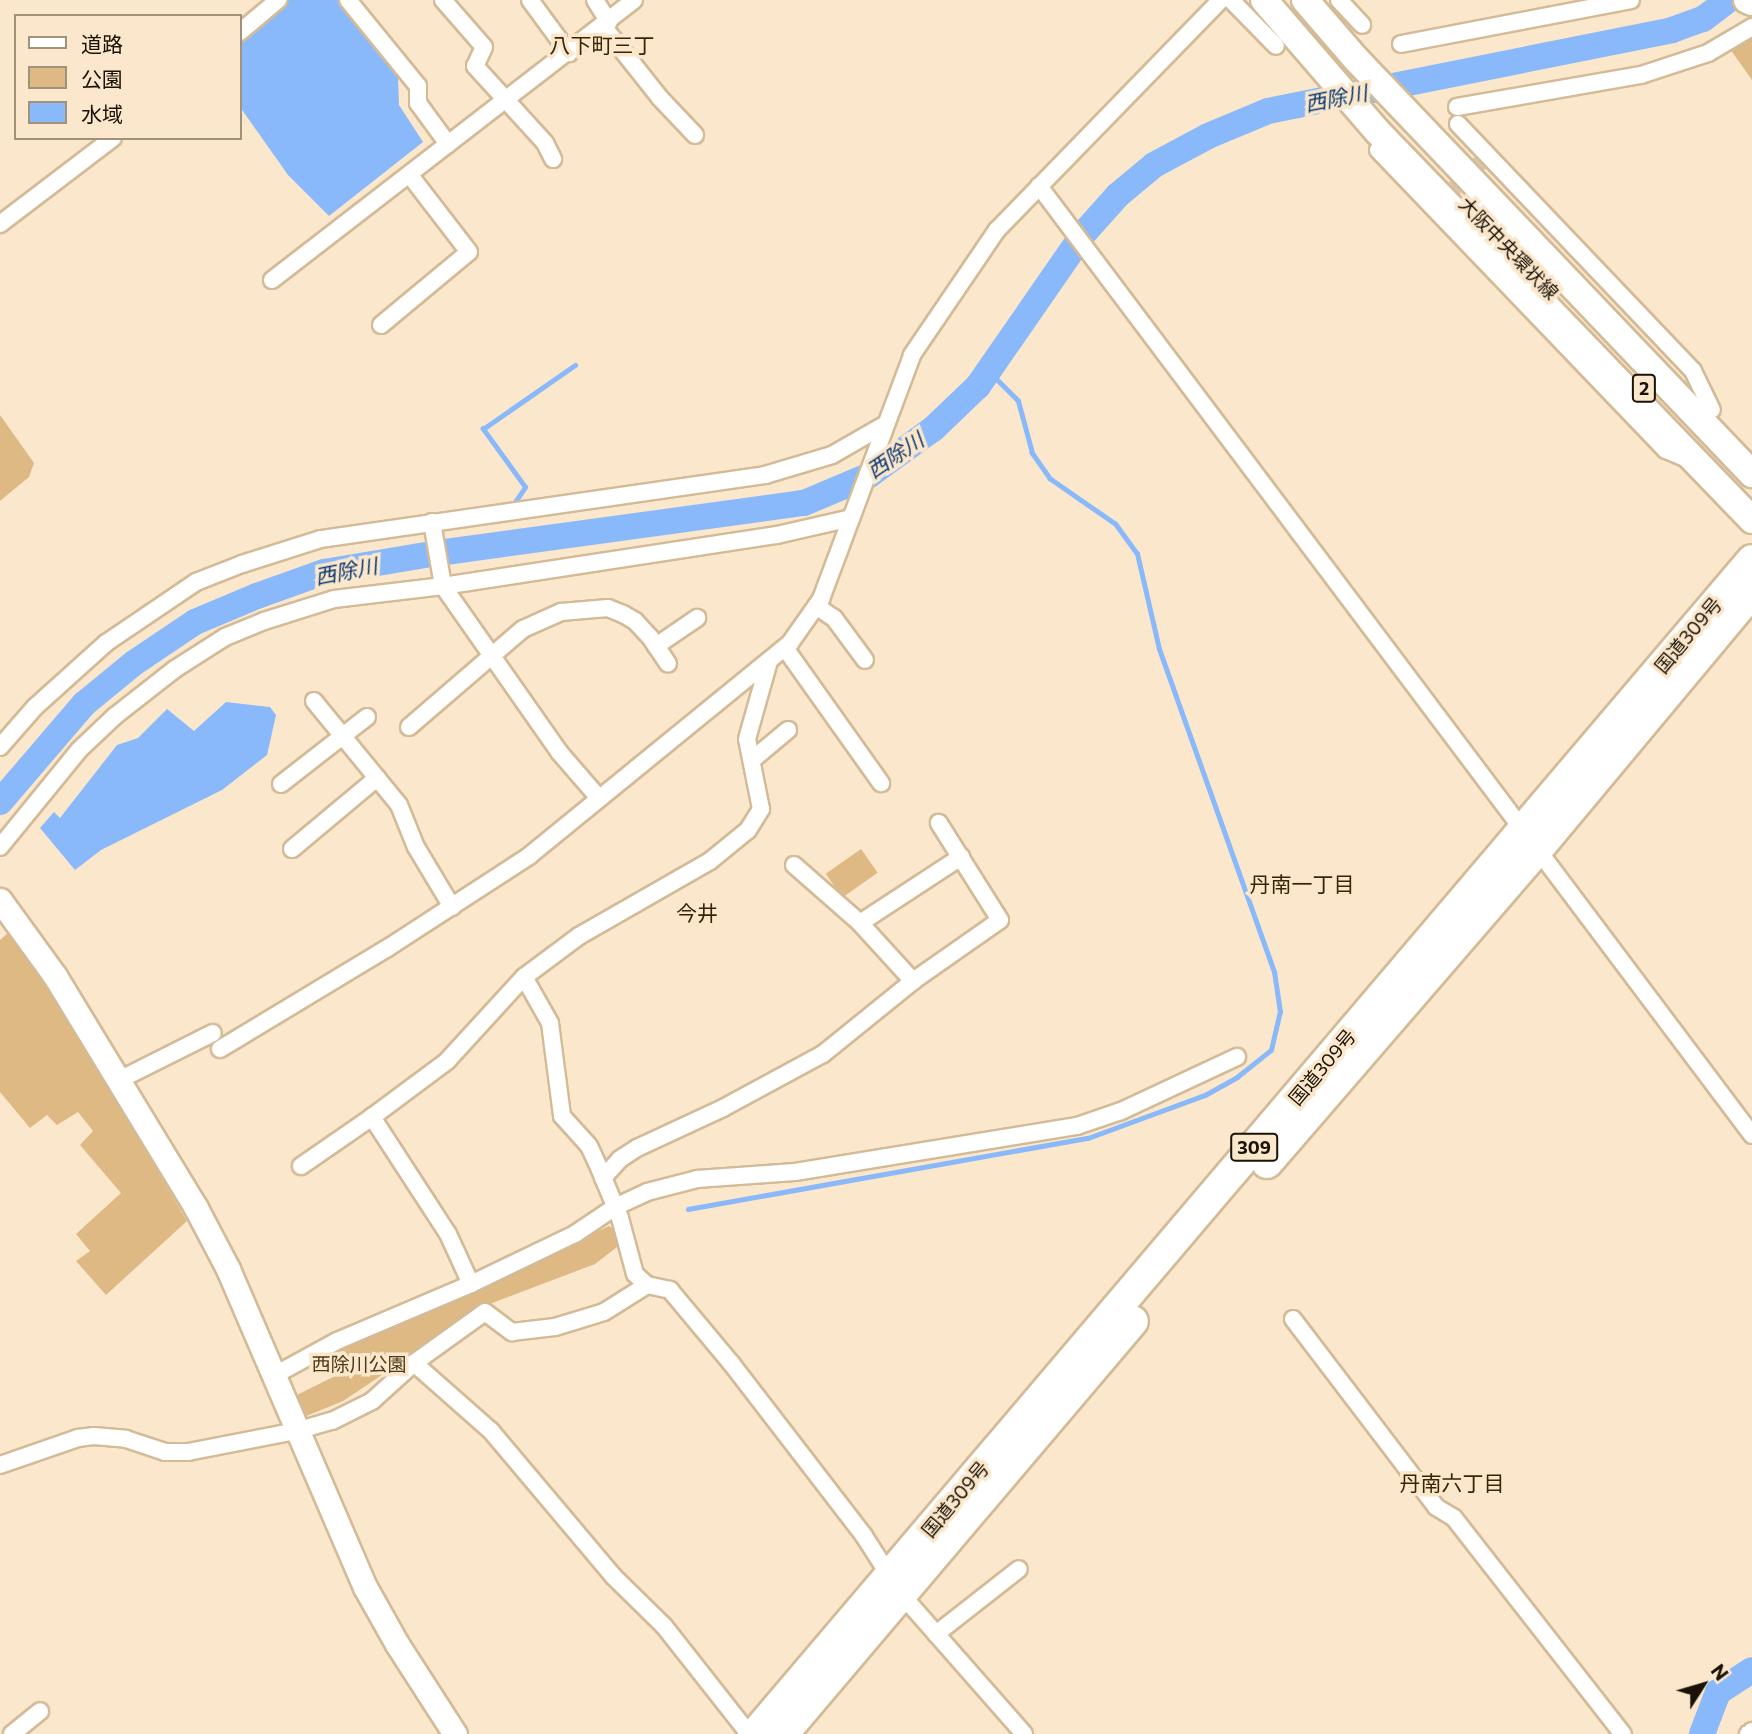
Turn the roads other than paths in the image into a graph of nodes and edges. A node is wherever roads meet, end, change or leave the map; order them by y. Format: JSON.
{"nodes":[{"id":1,"x":278,"y":0,"type":"edge"},
{"id":2,"x":348,"y":0,"type":"edge"},
{"id":3,"x":443,"y":0,"type":"edge"},
{"id":4,"x":530,"y":0,"type":"edge"},
{"id":5,"x":595,"y":0,"type":"edge"},
{"id":6,"x":634,"y":0,"type":"edge"},
{"id":7,"x":1221,"y":0,"type":"edge"},
{"id":8,"x":1231,"y":0,"type":"edge"},
{"id":9,"x":1265,"y":0,"type":"edge"},
{"id":10,"x":1305,"y":0,"type":"edge"},
{"id":11,"x":1313,"y":0,"type":"edge"},
{"id":12,"x":1339,"y":0,"type":"edge"},
{"id":13,"x":1631,"y":0,"type":"edge"},
{"id":14,"x":606,"y":24,"type":"junction"},
{"id":15,"x":1362,"y":25,"type":"dead end"},
{"id":16,"x":1752,"y":27,"type":"edge"},
{"id":17,"x":242,"y":30,"type":"edge"},
{"id":18,"x":1401,"y":44,"type":"dead end"},
{"id":19,"x":1276,"y":46,"type":"dead end"},
{"id":20,"x":569,"y":52,"type":"junction"},
{"id":21,"x":1345,"y":61,"type":"junction"},
{"id":22,"x":506,"y":101,"type":"junction"},
{"id":23,"x":1393,"y":112,"type":"junction"},
{"id":24,"x":695,"y":135,"type":"dead end"},
{"id":25,"x":110,"y":140,"type":"edge"},
{"id":26,"x":447,"y":144,"type":"junction"},
{"id":27,"x":1374,"y":146,"type":"dead end"},
{"id":28,"x":553,"y":159,"type":"dead end"},
{"id":29,"x":408,"y":174,"type":"junction"},
{"id":30,"x":1039,"y":186,"type":"junction"},
{"id":31,"x":0,"y":224,"type":"edge"},
{"id":32,"x":1544,"y":270,"type":"junction"},
{"id":33,"x":272,"y":280,"type":"dead end"},
{"id":34,"x":381,"y":325,"type":"dead end"},
{"id":35,"x":1712,"y":410,"type":"junction"},
{"id":36,"x":884,"y":431,"type":"junction"},
{"id":37,"x":1752,"y":451,"type":"edge"},
{"id":38,"x":1697,"y":462,"type":"junction"},
{"id":39,"x":1752,"y":474,"type":"edge"},
{"id":40,"x":1752,"y":498,"type":"edge"},
{"id":41,"x":852,"y":515,"type":"junction"},
{"id":42,"x":1752,"y":520,"type":"edge"},
{"id":43,"x":433,"y":527,"type":"junction"},
{"id":44,"x":1752,"y":560,"type":"edge"},
{"id":45,"x":442,"y":582,"type":"junction"},
{"id":46,"x":1752,"y":592,"type":"edge"},
{"id":47,"x":816,"y":606,"type":"junction"},
{"id":48,"x":697,"y":618,"type":"dead end"},
{"id":49,"x":656,"y":646,"type":"junction"},
{"id":50,"x":785,"y":648,"type":"junction"},
{"id":51,"x":493,"y":654,"type":"junction"},
{"id":52,"x":865,"y":660,"type":"dead end"},
{"id":53,"x":769,"y":661,"type":"junction"},
{"id":54,"x":668,"y":664,"type":"dead end"},
{"id":55,"x":314,"y":701,"type":"dead end"},
{"id":56,"x":367,"y":717,"type":"dead end"},
{"id":57,"x":410,"y":727,"type":"dead end"},
{"id":58,"x":788,"y":730,"type":"dead end"},
{"id":59,"x":343,"y":737,"type":"junction"},
{"id":60,"x":0,"y":747,"type":"edge"},
{"id":61,"x":752,"y":760,"type":"junction"},
{"id":62,"x":377,"y":778,"type":"junction"},
{"id":63,"x":881,"y":783,"type":"dead end"},
{"id":64,"x":281,"y":784,"type":"dead end"},
{"id":65,"x":599,"y":798,"type":"junction"},
{"id":66,"x":939,"y":822,"type":"dead end"},
{"id":67,"x":1530,"y":839,"type":"junction"},
{"id":68,"x":0,"y":847,"type":"edge"},
{"id":69,"x":292,"y":849,"type":"dead end"},
{"id":70,"x":961,"y":858,"type":"junction"},
{"id":71,"x":794,"y":865,"type":"dead end"},
{"id":72,"x":0,"y":900,"type":"edge"},
{"id":73,"x":452,"y":907,"type":"junction"},
{"id":74,"x":860,"y":923,"type":"junction"},
{"id":75,"x":524,"y":977,"type":"junction"},
{"id":76,"x":913,"y":981,"type":"junction"},
{"id":77,"x":213,"y":1033,"type":"dead end"},
{"id":78,"x":220,"y":1049,"type":"dead end"},
{"id":79,"x":1237,"y":1057,"type":"dead end"},
{"id":80,"x":117,"y":1082,"type":"junction"},
{"id":81,"x":372,"y":1117,"type":"junction"},
{"id":82,"x":1752,"y":1135,"type":"edge"},
{"id":83,"x":301,"y":1166,"type":"dead end"},
{"id":84,"x":603,"y":1178,"type":"junction"},
{"id":85,"x":615,"y":1207,"type":"junction"},
{"id":86,"x":471,"y":1284,"type":"junction"},
{"id":87,"x":647,"y":1285,"type":"junction"},
{"id":88,"x":1293,"y":1320,"type":"dead end"},
{"id":89,"x":414,"y":1363,"type":"junction"},
{"id":90,"x":274,"y":1376,"type":"junction"},
{"id":91,"x":296,"y":1431,"type":"junction"},
{"id":92,"x":0,"y":1465,"type":"edge"},
{"id":93,"x":1019,"y":1569,"type":"dead end"},
{"id":94,"x":896,"y":1586,"type":"junction"},
{"id":95,"x":936,"y":1634,"type":"junction"},
{"id":96,"x":40,"y":1711,"type":"dead end"},
{"id":97,"x":12,"y":1734,"type":"edge"},
{"id":98,"x":455,"y":1734,"type":"edge"},
{"id":99,"x":749,"y":1734,"type":"edge"},
{"id":100,"x":755,"y":1734,"type":"edge"},
{"id":101,"x":783,"y":1734,"type":"edge"},
{"id":102,"x":1024,"y":1734,"type":"edge"},
{"id":103,"x":1623,"y":1734,"type":"edge"}],
"edges":[{"from":1,"to":17,"type":"street"},
{"from":2,"to":26,"type":"street"},
{"from":3,"to":22,"type":"street"},
{"from":4,"to":20,"type":"street"},
{"from":5,"to":14,"type":"street"},
{"from":6,"to":14,"type":"street"},
{"from":7,"to":30,"type":"street"},
{"from":8,"to":19,"type":"street"},
{"from":9,"to":21,"type":"main road"},
{"from":10,"to":21,"type":"main road"},
{"from":11,"to":21,"type":"main road"},
{"from":12,"to":15,"type":"street"},
{"from":13,"to":18,"type":"street"},
{"from":14,"to":20,"type":"street"},
{"from":14,"to":24,"type":"street"},
{"from":16,"to":35,"type":"street"},
{"from":20,"to":22,"type":"street"},
{"from":21,"to":23,"type":"main road"},
{"from":21,"to":23,"type":"main road"},
{"from":22,"to":26,"type":"street"},
{"from":22,"to":28,"type":"street"},
{"from":23,"to":32,"type":"main road","name":"大阪中央環状線","number":"2"},
{"from":23,"to":35,"type":"main road"},
{"from":23,"to":38,"type":"main road"},
{"from":25,"to":31,"type":"street"},
{"from":26,"to":29,"type":"street"},
{"from":27,"to":38,"type":"street"},
{"from":29,"to":33,"type":"street"},
{"from":29,"to":34,"type":"street"},
{"from":30,"to":36,"type":"street"},
{"from":30,"to":67,"type":"street"},
{"from":32,"to":39,"type":"main road","name":"大阪中央環状線","number":"2"},
{"from":32,"to":40,"type":"main road","name":"大阪中央環状線","number":"2"},
{"from":35,"to":37,"type":"main road"},
{"from":36,"to":41,"type":"street"},
{"from":36,"to":43,"type":"street"},
{"from":38,"to":42,"type":"main road"},
{"from":41,"to":45,"type":"street"},
{"from":41,"to":47,"type":"street"},
{"from":43,"to":45,"type":"street"},
{"from":43,"to":60,"type":"street"},
{"from":44,"to":67,"type":"highway","name":"国道309号","number":"309"},
{"from":45,"to":51,"type":"street"},
{"from":45,"to":68,"type":"street"},
{"from":46,"to":67,"type":"highway","name":"国道309号","number":"309"},
{"from":47,"to":50,"type":"street"},
{"from":47,"to":52,"type":"street"},
{"from":48,"to":49,"type":"street"},
{"from":49,"to":51,"type":"street"},
{"from":49,"to":54,"type":"street"},
{"from":50,"to":53,"type":"street"},
{"from":50,"to":63,"type":"street"},
{"from":51,"to":57,"type":"street"},
{"from":51,"to":65,"type":"street"},
{"from":53,"to":61,"type":"street"},
{"from":53,"to":65,"type":"street"},
{"from":55,"to":59,"type":"street"},
{"from":56,"to":59,"type":"street"},
{"from":58,"to":61,"type":"street"},
{"from":59,"to":62,"type":"street"},
{"from":59,"to":64,"type":"street"},
{"from":61,"to":75,"type":"street"},
{"from":62,"to":69,"type":"street"},
{"from":62,"to":73,"type":"street"},
{"from":65,"to":73,"type":"street"},
{"from":66,"to":70,"type":"street"},
{"from":67,"to":82,"type":"street"},
{"from":67,"to":94,"type":"highway","name":"国道309号","number":"309"},
{"from":70,"to":74,"type":"street"},
{"from":70,"to":76,"type":"street"},
{"from":71,"to":74,"type":"street"},
{"from":72,"to":80,"type":"street"},
{"from":73,"to":78,"type":"street"},
{"from":74,"to":76,"type":"street"},
{"from":75,"to":81,"type":"street"},
{"from":75,"to":84,"type":"street"},
{"from":76,"to":84,"type":"street"},
{"from":77,"to":80,"type":"street"},
{"from":79,"to":85,"type":"street"},
{"from":80,"to":90,"type":"street"},
{"from":81,"to":83,"type":"street"},
{"from":81,"to":86,"type":"street"},
{"from":84,"to":85,"type":"street"},
{"from":85,"to":86,"type":"street"},
{"from":85,"to":87,"type":"street"},
{"from":86,"to":90,"type":"street"},
{"from":87,"to":89,"type":"street"},
{"from":87,"to":94,"type":"street"},
{"from":88,"to":103,"type":"street"},
{"from":89,"to":91,"type":"street"},
{"from":89,"to":99,"type":"street"},
{"from":90,"to":91,"type":"street"},
{"from":91,"to":92,"type":"street"},
{"from":91,"to":98,"type":"street"},
{"from":93,"to":95,"type":"street"},
{"from":94,"to":95,"type":"street"},
{"from":94,"to":100,"type":"highway","name":"国道309号","number":"309"},
{"from":94,"to":101,"type":"highway","name":"国道309号","number":"309"},
{"from":95,"to":102,"type":"street"},
{"from":96,"to":97,"type":"street"}]}
